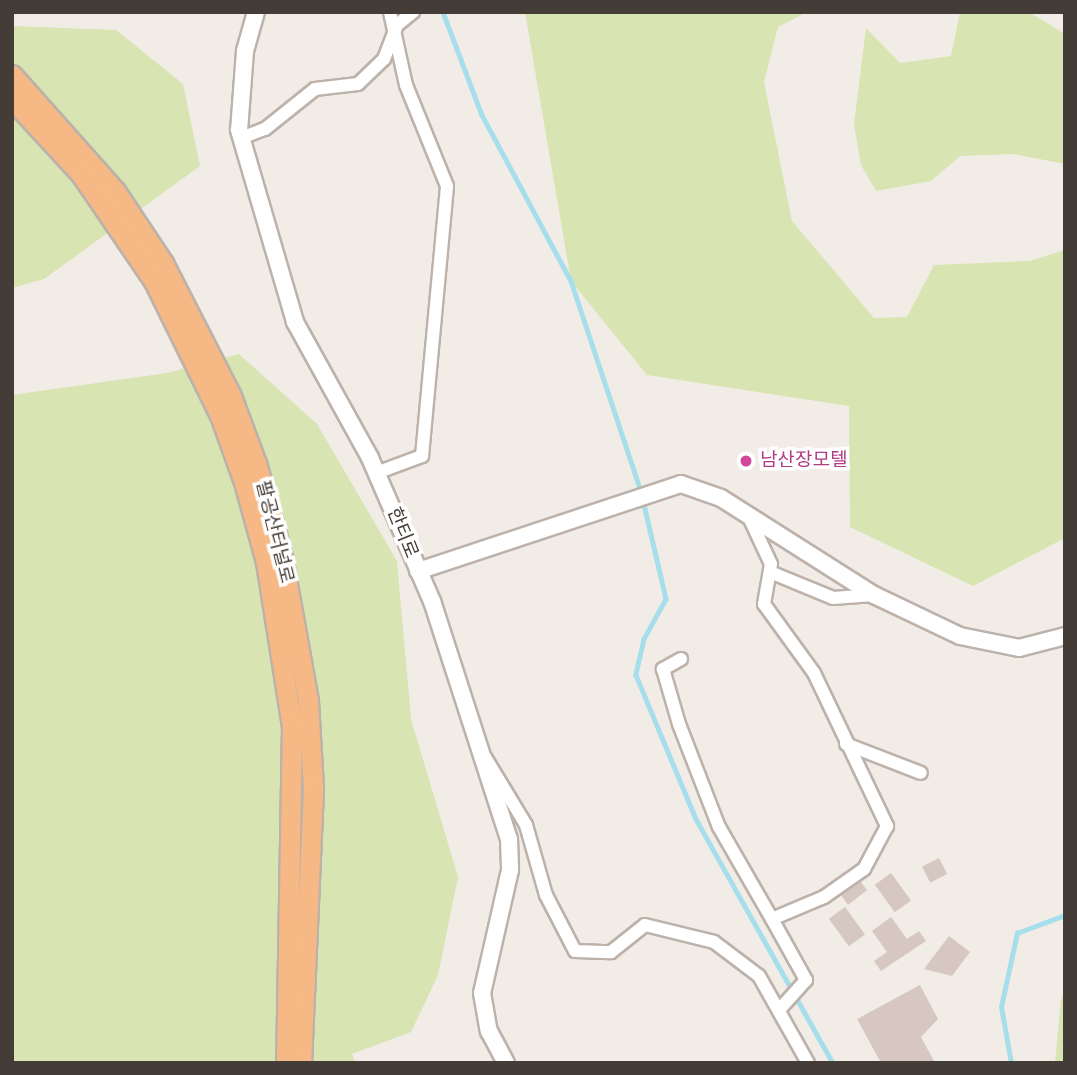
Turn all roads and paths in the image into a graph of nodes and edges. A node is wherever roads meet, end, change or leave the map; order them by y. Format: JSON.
{"nodes":[{"id":1,"x":256,"y":12,"type":"edge"},
{"id":2,"x":390,"y":12,"type":"edge"},
{"id":3,"x":413,"y":12,"type":"edge"},
{"id":4,"x":397,"y":25,"type":"junction"},
{"id":5,"x":12,"y":75,"type":"edge"},
{"id":6,"x":12,"y":99,"type":"edge"},
{"id":7,"x":241,"y":138,"type":"junction"},
{"id":8,"x":376,"y":473,"type":"junction"},
{"id":9,"x":748,"y":515,"type":"junction"},
{"id":10,"x":418,"y":572,"type":"junction"},
{"id":11,"x":770,"y":572,"type":"junction"},
{"id":12,"x":874,"y":595,"type":"junction"},
{"id":13,"x":1065,"y":636,"type":"edge"},
{"id":14,"x":681,"y":659,"type":"dead end"},
{"id":15,"x":846,"y":744,"type":"junction"},
{"id":16,"x":475,"y":746,"type":"junction"},
{"id":17,"x":921,"y":773,"type":"dead end"},
{"id":18,"x":772,"y":919,"type":"junction"},
{"id":19,"x":780,"y":1009,"type":"junction"},
{"id":20,"x":286,"y":1063,"type":"edge"},
{"id":21,"x":302,"y":1063,"type":"edge"},
{"id":22,"x":506,"y":1063,"type":"edge"},
{"id":23,"x":808,"y":1063,"type":"edge"}],
"edges":[{"from":1,"to":7,"type":"street","name":"한티로"},
{"from":2,"to":4,"type":"street"},
{"from":3,"to":4,"type":"street"},
{"from":4,"to":7,"type":"street"},
{"from":4,"to":8,"type":"street"},
{"from":5,"to":21,"type":"highway","name":"팔공산터널로"},
{"from":6,"to":20,"type":"highway","name":"팔공산터널로"},
{"from":7,"to":8,"type":"street","name":"한티로"},
{"from":8,"to":10,"type":"street","name":"한티로"},
{"from":9,"to":10,"type":"street"},
{"from":9,"to":11,"type":"street"},
{"from":9,"to":12,"type":"street"},
{"from":10,"to":16,"type":"street","name":"한티로"},
{"from":11,"to":12,"type":"street"},
{"from":11,"to":15,"type":"street"},
{"from":12,"to":13,"type":"street"},
{"from":14,"to":18,"type":"street"},
{"from":15,"to":17,"type":"street"},
{"from":15,"to":18,"type":"street"},
{"from":16,"to":19,"type":"street"},
{"from":16,"to":22,"type":"street","name":"한티로"},
{"from":18,"to":19,"type":"street"},
{"from":19,"to":23,"type":"street"}]}
